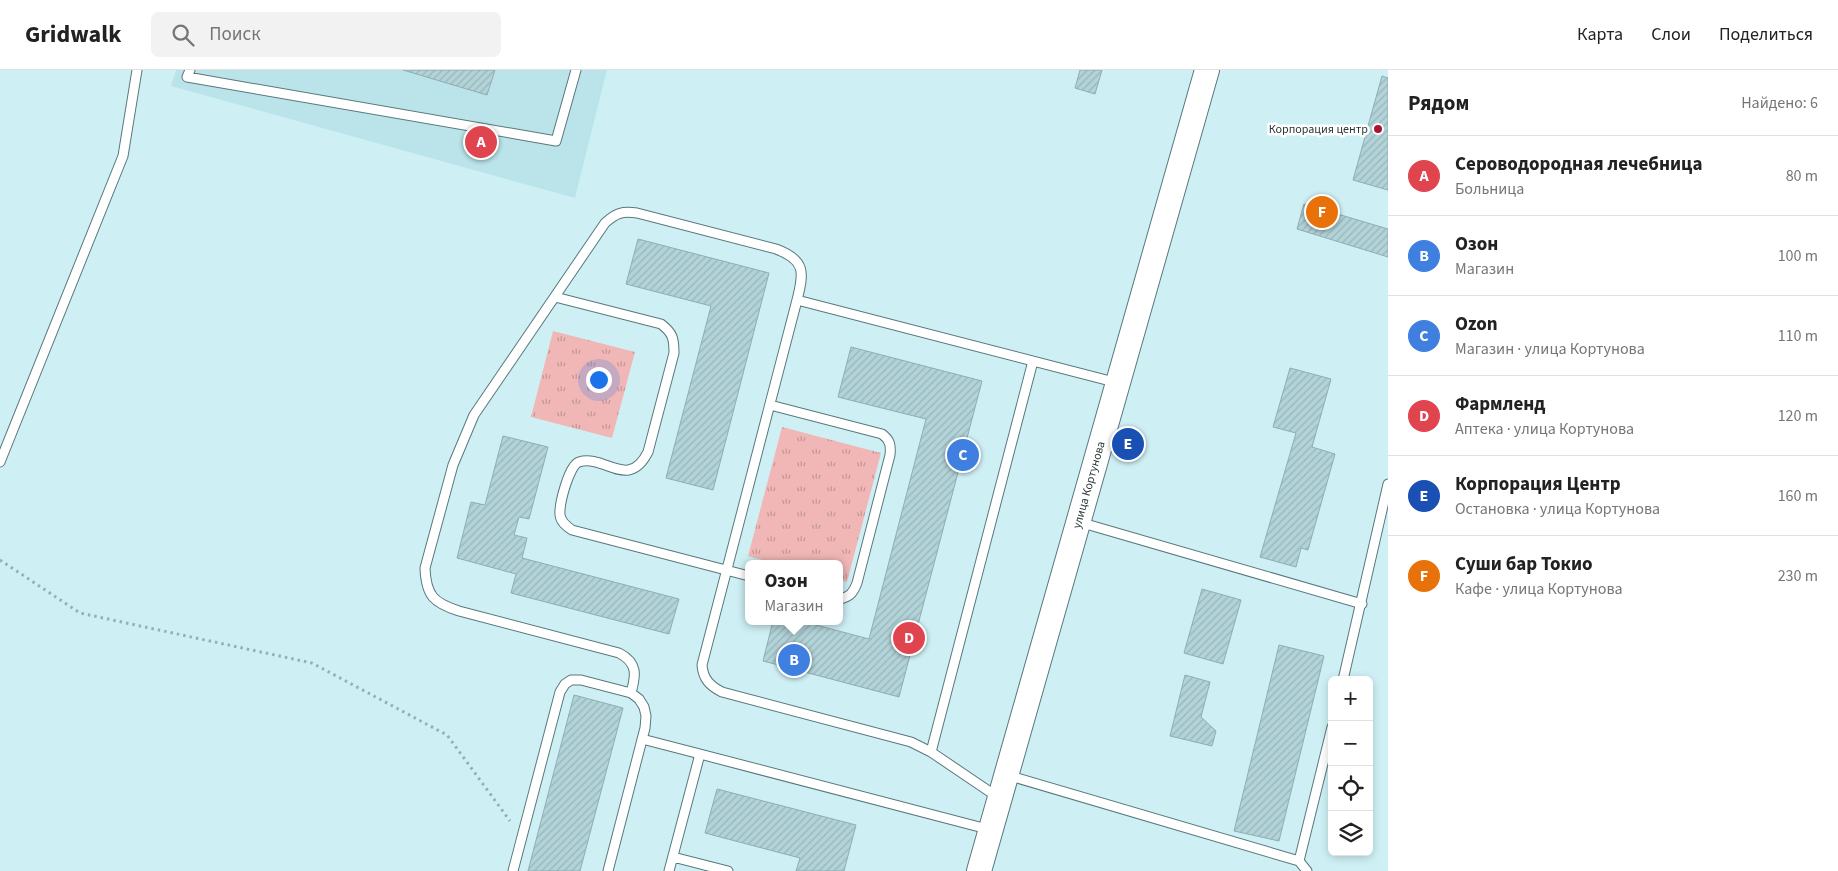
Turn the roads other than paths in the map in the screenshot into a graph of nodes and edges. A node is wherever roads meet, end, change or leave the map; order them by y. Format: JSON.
{"nodes":[{"id":1,"x":136,"y":70,"type":"edge"},
{"id":2,"x":190,"y":70,"type":"edge"},
{"id":3,"x":576,"y":70,"type":"edge"},
{"id":4,"x":1208,"y":70,"type":"edge"},
{"id":5,"x":555,"y":297,"type":"junction"},
{"id":6,"x":797,"y":300,"type":"junction"},
{"id":7,"x":1033,"y":361,"type":"junction"},
{"id":8,"x":1118,"y":383,"type":"junction"},
{"id":9,"x":770,"y":405,"type":"junction"},
{"id":10,"x":0,"y":462,"type":"edge"},
{"id":11,"x":1388,"y":484,"type":"edge"},
{"id":12,"x":1079,"y":522,"type":"junction"},
{"id":13,"x":727,"y":570,"type":"junction"},
{"id":14,"x":745,"y":575,"type":"edge"},
{"id":15,"x":843,"y":598,"type":"edge"},
{"id":16,"x":1362,"y":604,"type":"junction"},
{"id":17,"x":1344,"y":676,"type":"edge"},
{"id":18,"x":632,"y":693,"type":"junction"},
{"id":19,"x":642,"y":739,"type":"junction"},
{"id":20,"x":1328,"y":743,"type":"edge"},
{"id":21,"x":931,"y":752,"type":"junction"},
{"id":22,"x":700,"y":754,"type":"junction"},
{"id":23,"x":1007,"y":775,"type":"junction"},
{"id":24,"x":1000,"y":799,"type":"junction"},
{"id":25,"x":991,"y":830,"type":"junction"},
{"id":26,"x":673,"y":857,"type":"junction"},
{"id":27,"x":1299,"y":861,"type":"junction"},
{"id":28,"x":513,"y":871,"type":"edge"},
{"id":29,"x":608,"y":871,"type":"edge"},
{"id":30,"x":669,"y":871,"type":"edge"},
{"id":31,"x":728,"y":871,"type":"edge"},
{"id":32,"x":979,"y":871,"type":"edge"},
{"id":33,"x":1307,"y":871,"type":"edge"}],
"edges":[{"from":1,"to":10,"type":"lane"},
{"from":2,"to":3,"type":"lane"},
{"from":4,"to":8,"type":"main road","name":"улица Кортунова"},
{"from":5,"to":6,"type":"lane"},
{"from":5,"to":13,"type":"lane"},
{"from":5,"to":18,"type":"lane"},
{"from":6,"to":7,"type":"lane"},
{"from":6,"to":9,"type":"lane"},
{"from":7,"to":8,"type":"lane"},
{"from":7,"to":21,"type":"lane"},
{"from":8,"to":12,"type":"main road","name":"улица Кортунова"},
{"from":9,"to":13,"type":"lane"},
{"from":9,"to":15,"type":"lane"},
{"from":11,"to":16,"type":"lane"},
{"from":12,"to":16,"type":"lane"},
{"from":12,"to":23,"type":"main road","name":"улица Кортунова"},
{"from":13,"to":14,"type":"lane"},
{"from":13,"to":21,"type":"lane"},
{"from":16,"to":17,"type":"lane"},
{"from":18,"to":19,"type":"lane"},
{"from":18,"to":28,"type":"lane"},
{"from":19,"to":22,"type":"lane"},
{"from":19,"to":29,"type":"lane"},
{"from":20,"to":27,"type":"lane"},
{"from":21,"to":24,"type":"lane"},
{"from":22,"to":25,"type":"lane"},
{"from":22,"to":26,"type":"lane"},
{"from":23,"to":24,"type":"main road","name":"улица Кортунова"},
{"from":23,"to":27,"type":"lane"},
{"from":24,"to":25,"type":"main road","name":"улица Кортунова"},
{"from":25,"to":32,"type":"main road","name":"улица Кортунова"},
{"from":26,"to":30,"type":"lane"},
{"from":26,"to":31,"type":"lane"},
{"from":27,"to":33,"type":"lane"}]}
